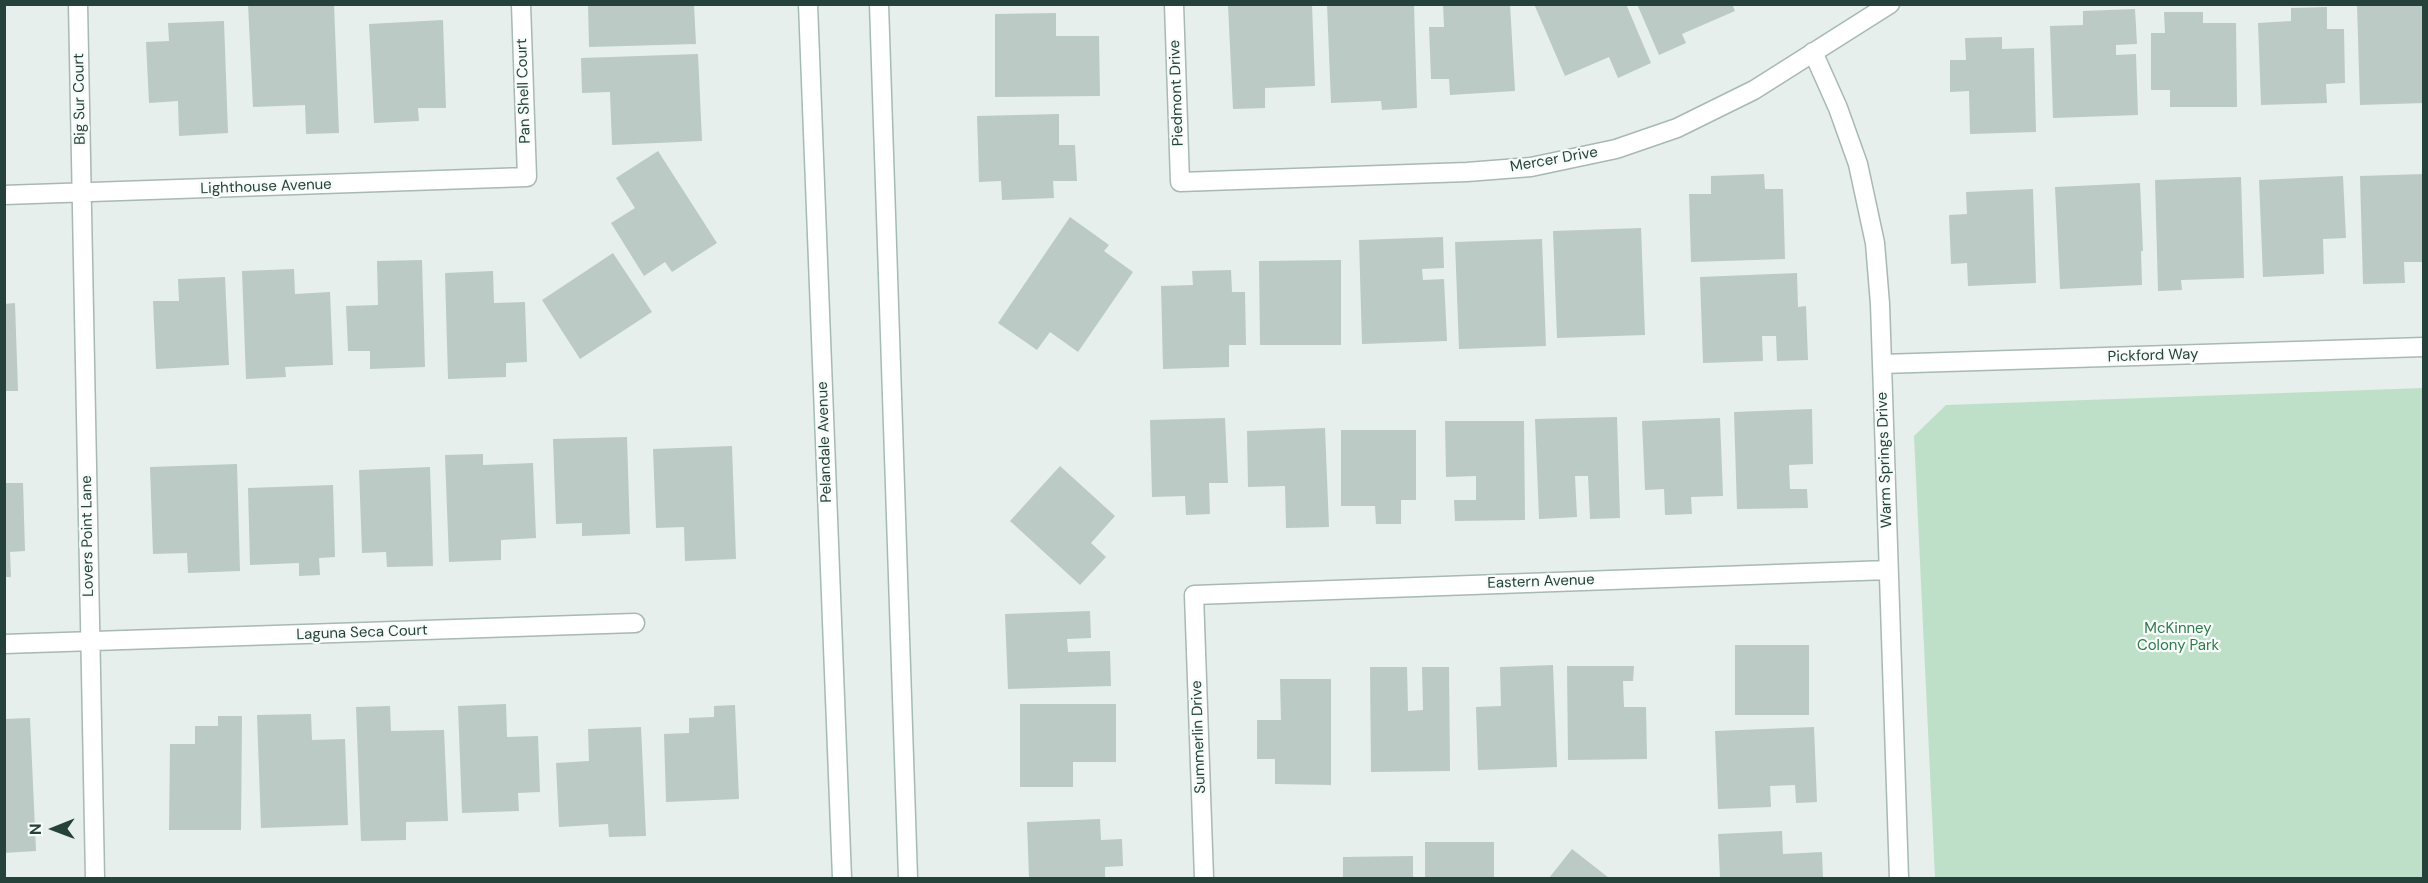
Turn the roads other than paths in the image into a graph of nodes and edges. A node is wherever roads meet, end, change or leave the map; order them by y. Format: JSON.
{"nodes":[{"id":1,"x":78,"y":4,"type":"edge"},
{"id":2,"x":521,"y":4,"type":"edge"},
{"id":3,"x":808,"y":4,"type":"edge"},
{"id":4,"x":879,"y":4,"type":"edge"},
{"id":5,"x":1174,"y":4,"type":"edge"},
{"id":6,"x":1890,"y":4,"type":"edge"},
{"id":7,"x":1813,"y":52,"type":"junction"},
{"id":8,"x":527,"y":177,"type":"joint"},
{"id":9,"x":1180,"y":182,"type":"joint"},
{"id":10,"x":82,"y":194,"type":"junction"},
{"id":11,"x":4,"y":195,"type":"edge"},
{"id":12,"x":2424,"y":347,"type":"edge"},
{"id":13,"x":1882,"y":364,"type":"junction"},
{"id":14,"x":1888,"y":570,"type":"junction"},
{"id":15,"x":1194,"y":595,"type":"joint"},
{"id":16,"x":635,"y":623,"type":"dead end"},
{"id":17,"x":90,"y":643,"type":"junction"},
{"id":18,"x":4,"y":644,"type":"edge"},
{"id":19,"x":95,"y":879,"type":"edge"},
{"id":20,"x":842,"y":879,"type":"edge"},
{"id":21,"x":908,"y":879,"type":"edge"},
{"id":22,"x":1204,"y":879,"type":"edge"},
{"id":23,"x":1899,"y":879,"type":"edge"}],
"edges":[{"from":1,"to":10,"type":"street","name":"Big Sur Court"},
{"from":2,"to":8,"type":"street","name":"Pan Shell Court"},
{"from":3,"to":20,"type":"street","name":"Pelandale Avenue"},
{"from":4,"to":21,"type":"street"},
{"from":5,"to":9,"type":"street","name":"Piedmont Drive"},
{"from":6,"to":7,"type":"street","name":"Mercer Drive"},
{"from":7,"to":9,"type":"street","name":"Mercer Drive"},
{"from":7,"to":13,"type":"street","name":"Warm Springs Drive"},
{"from":8,"to":10,"type":"street","name":"Lighthouse Avenue"},
{"from":10,"to":11,"type":"street","name":"Lighthouse Avenue"},
{"from":10,"to":17,"type":"street","name":"Lovers Point Lane"},
{"from":12,"to":13,"type":"street","name":"Pickford Way"},
{"from":13,"to":14,"type":"street","name":"Warm Springs Drive"},
{"from":14,"to":15,"type":"street","name":"Eastern Avenue"},
{"from":14,"to":23,"type":"street","name":"Warm Springs Drive"},
{"from":15,"to":22,"type":"street","name":"Summerlin Drive"},
{"from":16,"to":17,"type":"street","name":"Laguna Seca Court"},
{"from":17,"to":18,"type":"street","name":"Laguna Seca Court"},
{"from":17,"to":19,"type":"street","name":"Lovers Point Lane"}]}
